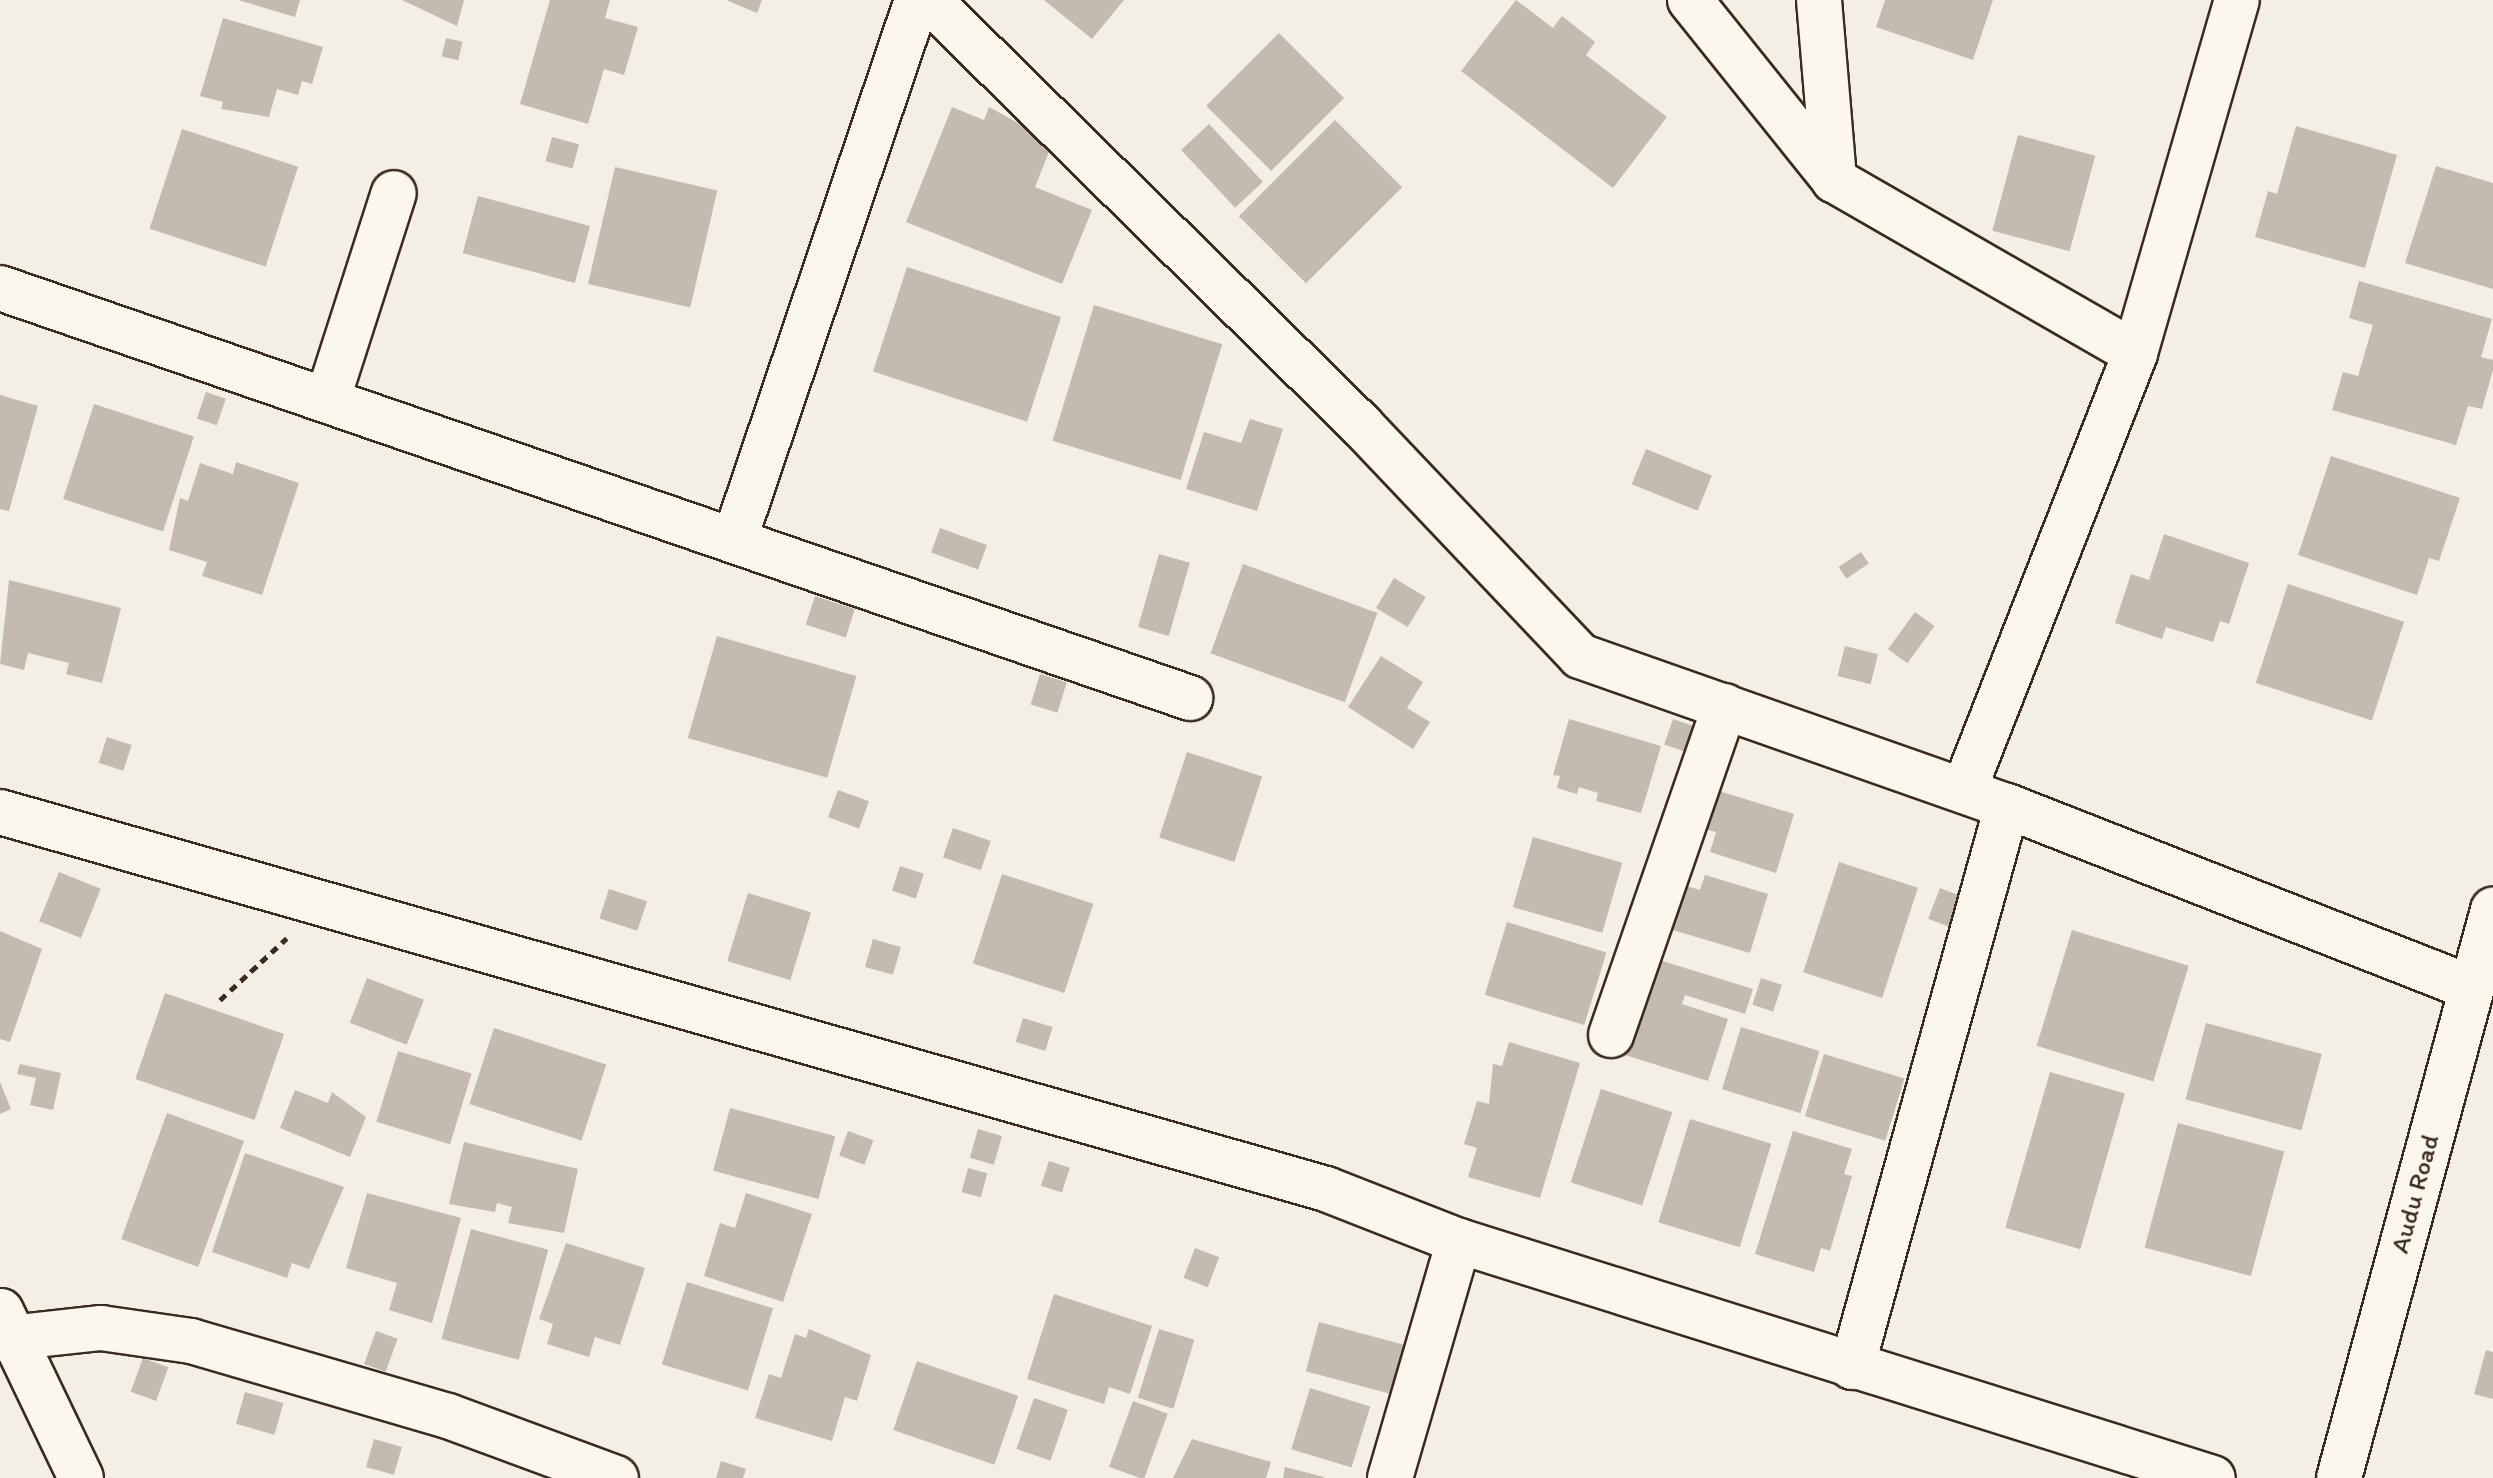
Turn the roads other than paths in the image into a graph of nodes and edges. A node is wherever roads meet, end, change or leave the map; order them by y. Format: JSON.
{"nodes":[{"id":1,"x":917,"y":0,"type":"edge"},
{"id":2,"x":929,"y":0,"type":"edge"},
{"id":3,"x":1690,"y":0,"type":"edge"},
{"id":4,"x":1819,"y":0,"type":"edge"},
{"id":5,"x":2237,"y":0,"type":"edge"},
{"id":6,"x":1834,"y":180,"type":"junction"},
{"id":7,"x":394,"y":193,"type":"dead end"},
{"id":8,"x":0,"y":288,"type":"edge"},
{"id":9,"x":2135,"y":353,"type":"junction"},
{"id":10,"x":328,"y":398,"type":"junction"},
{"id":11,"x":734,"y":541,"type":"junction"},
{"id":12,"x":1190,"y":698,"type":"dead end"},
{"id":13,"x":1725,"y":706,"type":"junction"},
{"id":14,"x":1964,"y":790,"type":"junction"},
{"id":15,"x":2007,"y":806,"type":"junction"},
{"id":16,"x":0,"y":812,"type":"edge"},
{"id":17,"x":2493,"y":910,"type":"edge"},
{"id":18,"x":2470,"y":987,"type":"junction"},
{"id":19,"x":1611,"y":1035,"type":"dead end"},
{"id":20,"x":1459,"y":1241,"type":"junction"},
{"id":21,"x":4,"y":1327,"type":"edge"},
{"id":22,"x":1852,"y":1367,"type":"junction"},
{"id":23,"x":81,"y":1478,"type":"edge"},
{"id":24,"x":616,"y":1478,"type":"edge"},
{"id":25,"x":1390,"y":1478,"type":"edge"},
{"id":26,"x":2213,"y":1478,"type":"edge"},
{"id":27,"x":2339,"y":1478,"type":"edge"}],
"edges":[{"from":1,"to":11,"type":"street"},
{"from":2,"to":13,"type":"street"},
{"from":3,"to":6,"type":"street"},
{"from":4,"to":6,"type":"street"},
{"from":5,"to":9,"type":"street"},
{"from":6,"to":9,"type":"street"},
{"from":7,"to":10,"type":"street"},
{"from":8,"to":10,"type":"street"},
{"from":9,"to":14,"type":"street"},
{"from":10,"to":11,"type":"street"},
{"from":11,"to":12,"type":"street"},
{"from":13,"to":14,"type":"street"},
{"from":13,"to":19,"type":"street"},
{"from":14,"to":15,"type":"street"},
{"from":15,"to":18,"type":"street"},
{"from":15,"to":22,"type":"street"},
{"from":16,"to":20,"type":"street"},
{"from":17,"to":18,"type":"street","name":"Audu Road"},
{"from":18,"to":27,"type":"street","name":"Audu Road"},
{"from":20,"to":22,"type":"street"},
{"from":20,"to":25,"type":"street"},
{"from":21,"to":23,"type":"street"},
{"from":21,"to":24,"type":"street"},
{"from":22,"to":26,"type":"street"}]}
